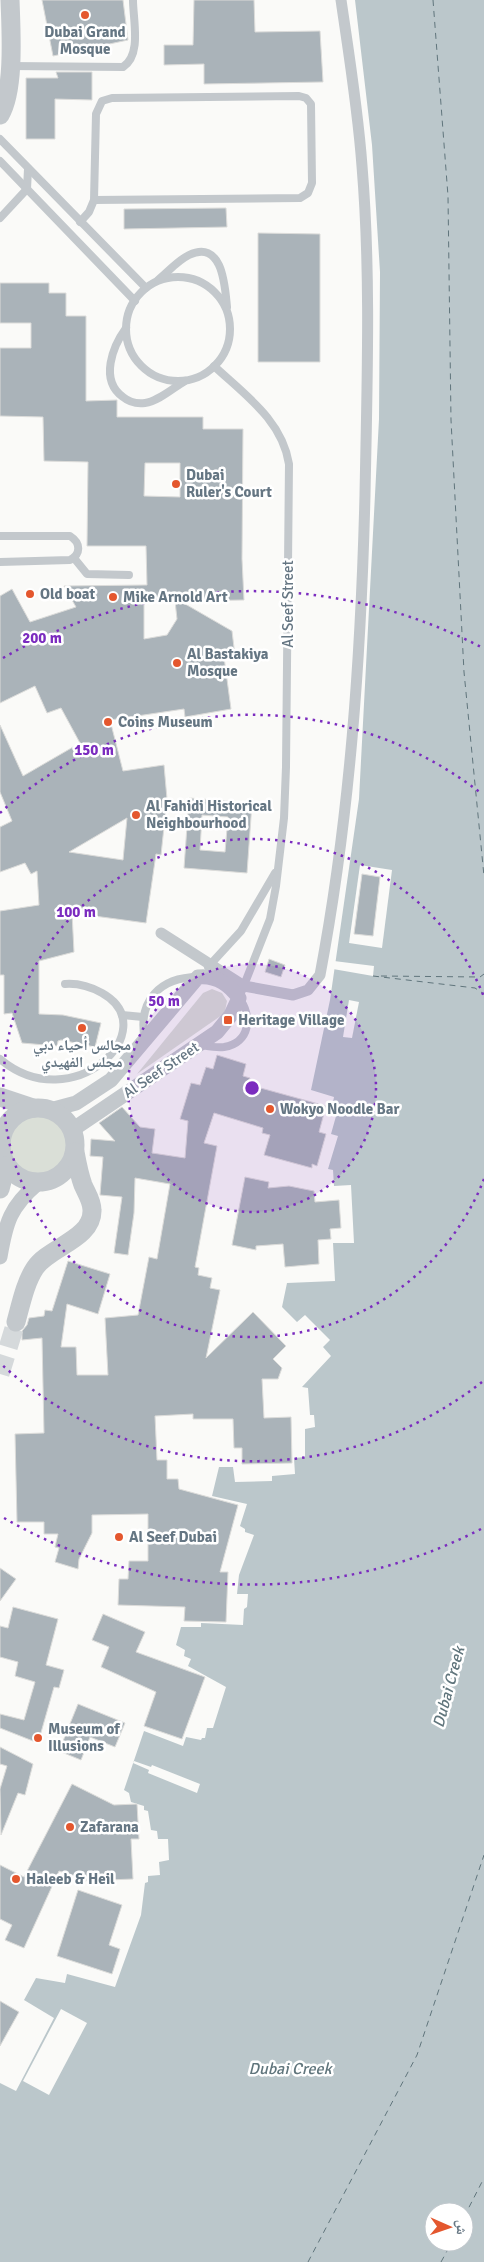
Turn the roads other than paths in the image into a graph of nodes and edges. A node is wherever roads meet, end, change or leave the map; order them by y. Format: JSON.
{"nodes":[{"id":1,"x":10,"y":0,"type":"edge"},
{"id":2,"x":133,"y":0,"type":"edge"},
{"id":3,"x":341,"y":0,"type":"edge"},
{"id":4,"x":0,"y":39,"type":"edge"},
{"id":5,"x":10,"y":66,"type":"junction"},
{"id":6,"x":0,"y":115,"type":"edge"},
{"id":7,"x":0,"y":139,"type":"edge"},
{"id":8,"x":0,"y":161,"type":"edge"},
{"id":9,"x":28,"y":169,"type":"junction"},
{"id":10,"x":27,"y":189,"type":"junction"},
{"id":11,"x":94,"y":200,"type":"junction"},
{"id":12,"x":0,"y":217,"type":"edge"},
{"id":13,"x":80,"y":222,"type":"junction"},
{"id":14,"x":155,"y":282,"type":"junction"},
{"id":15,"x":146,"y":288,"type":"junction"},
{"id":16,"x":135,"y":301,"type":"junction"},
{"id":17,"x":228,"y":314,"type":"junction"},
{"id":18,"x":126,"y":328,"type":"junction"},
{"id":19,"x":214,"y":366,"type":"junction"},
{"id":20,"x":185,"y":380,"type":"junction"},
{"id":21,"x":0,"y":536,"type":"edge"},
{"id":22,"x":74,"y":558,"type":"junction"},
{"id":23,"x":0,"y":562,"type":"edge"},
{"id":24,"x":129,"y":574,"type":"dead end"},
{"id":25,"x":277,"y":869,"type":"junction"},
{"id":26,"x":161,"y":933,"type":"dead end"},
{"id":27,"x":210,"y":966,"type":"junction"},
{"id":28,"x":198,"y":977,"type":"junction"},
{"id":29,"x":65,"y":984,"type":"dead end"},
{"id":30,"x":241,"y":992,"type":"junction"},
{"id":31,"x":122,"y":1015,"type":"junction"},
{"id":32,"x":144,"y":1017,"type":"junction"},
{"id":33,"x":146,"y":1041,"type":"junction"},
{"id":34,"x":199,"y":1045,"type":"junction"},
{"id":35,"x":0,"y":1060,"type":"edge"},
{"id":36,"x":0,"y":1098,"type":"edge"},
{"id":37,"x":41,"y":1109,"type":"junction"},
{"id":38,"x":72,"y":1130,"type":"junction"},
{"id":39,"x":0,"y":1146,"type":"edge"},
{"id":40,"x":74,"y":1152,"type":"junction"},
{"id":41,"x":6,"y":1166,"type":"junction"},
{"id":42,"x":43,"y":1182,"type":"junction"},
{"id":43,"x":0,"y":1189,"type":"edge"},
{"id":44,"x":86,"y":1192,"type":"junction"},
{"id":45,"x":0,"y":1257,"type":"edge"},
{"id":46,"x":16,"y":1322,"type":"tunnel mouth"}],
"edges":[{"from":1,"to":5,"type":"street"},
{"from":2,"to":5,"type":"lane"},
{"from":3,"to":30,"type":"street"},
{"from":4,"to":5,"type":"street"},
{"from":5,"to":6,"type":"street"},
{"from":7,"to":9,"type":"lane"},
{"from":8,"to":10,"type":"lane"},
{"from":9,"to":10,"type":"lane"},
{"from":9,"to":13,"type":"lane"},
{"from":10,"to":12,"type":"lane"},
{"from":10,"to":16,"type":"lane"},
{"from":11,"to":11,"type":"lane"},
{"from":11,"to":13,"type":"lane"},
{"from":13,"to":15,"type":"lane"},
{"from":14,"to":15,"type":"lane"},
{"from":14,"to":17,"type":"lane"},
{"from":14,"to":17,"type":"lane"},
{"from":15,"to":16,"type":"lane"},
{"from":16,"to":18,"type":"lane"},
{"from":17,"to":19,"type":"lane"},
{"from":18,"to":20,"type":"lane"},
{"from":18,"to":20,"type":"lane"},
{"from":19,"to":20,"type":"lane"},
{"from":19,"to":25,"type":"lane","name":"Al Seef Street"},
{"from":21,"to":22,"type":"lane"},
{"from":22,"to":23,"type":"lane"},
{"from":22,"to":24,"type":"lane"},
{"from":25,"to":27,"type":"lane","name":"Al Seef Street"},
{"from":25,"to":30,"type":"lane","name":"Al Seef Street"},
{"from":26,"to":27,"type":"street"},
{"from":27,"to":28,"type":"lane","name":"Al Seef Street"},
{"from":27,"to":30,"type":"street"},
{"from":28,"to":30,"type":"street"},
{"from":28,"to":32,"type":"lane"},
{"from":28,"to":33,"type":"street","name":"Al Seef Street"},
{"from":29,"to":31,"type":"lane"},
{"from":30,"to":34,"type":"street","name":"Al Seef Street"},
{"from":30,"to":34,"type":"lane"},
{"from":31,"to":32,"type":"lane"},
{"from":31,"to":35,"type":"lane"},
{"from":32,"to":33,"type":"lane"},
{"from":33,"to":37,"type":"street","name":"Al Seef Street"},
{"from":34,"to":38,"type":"street","name":"Al Seef Street"},
{"from":36,"to":37,"type":"street"},
{"from":37,"to":38,"type":"street"},
{"from":37,"to":39,"type":"street"},
{"from":38,"to":40,"type":"street"},
{"from":39,"to":41,"type":"street"},
{"from":40,"to":42,"type":"street"},
{"from":40,"to":44,"type":"street"},
{"from":41,"to":42,"type":"street"},
{"from":41,"to":43,"type":"street"},
{"from":42,"to":44,"type":"street"},
{"from":42,"to":45,"type":"street"},
{"from":44,"to":46,"type":"street"}]}
